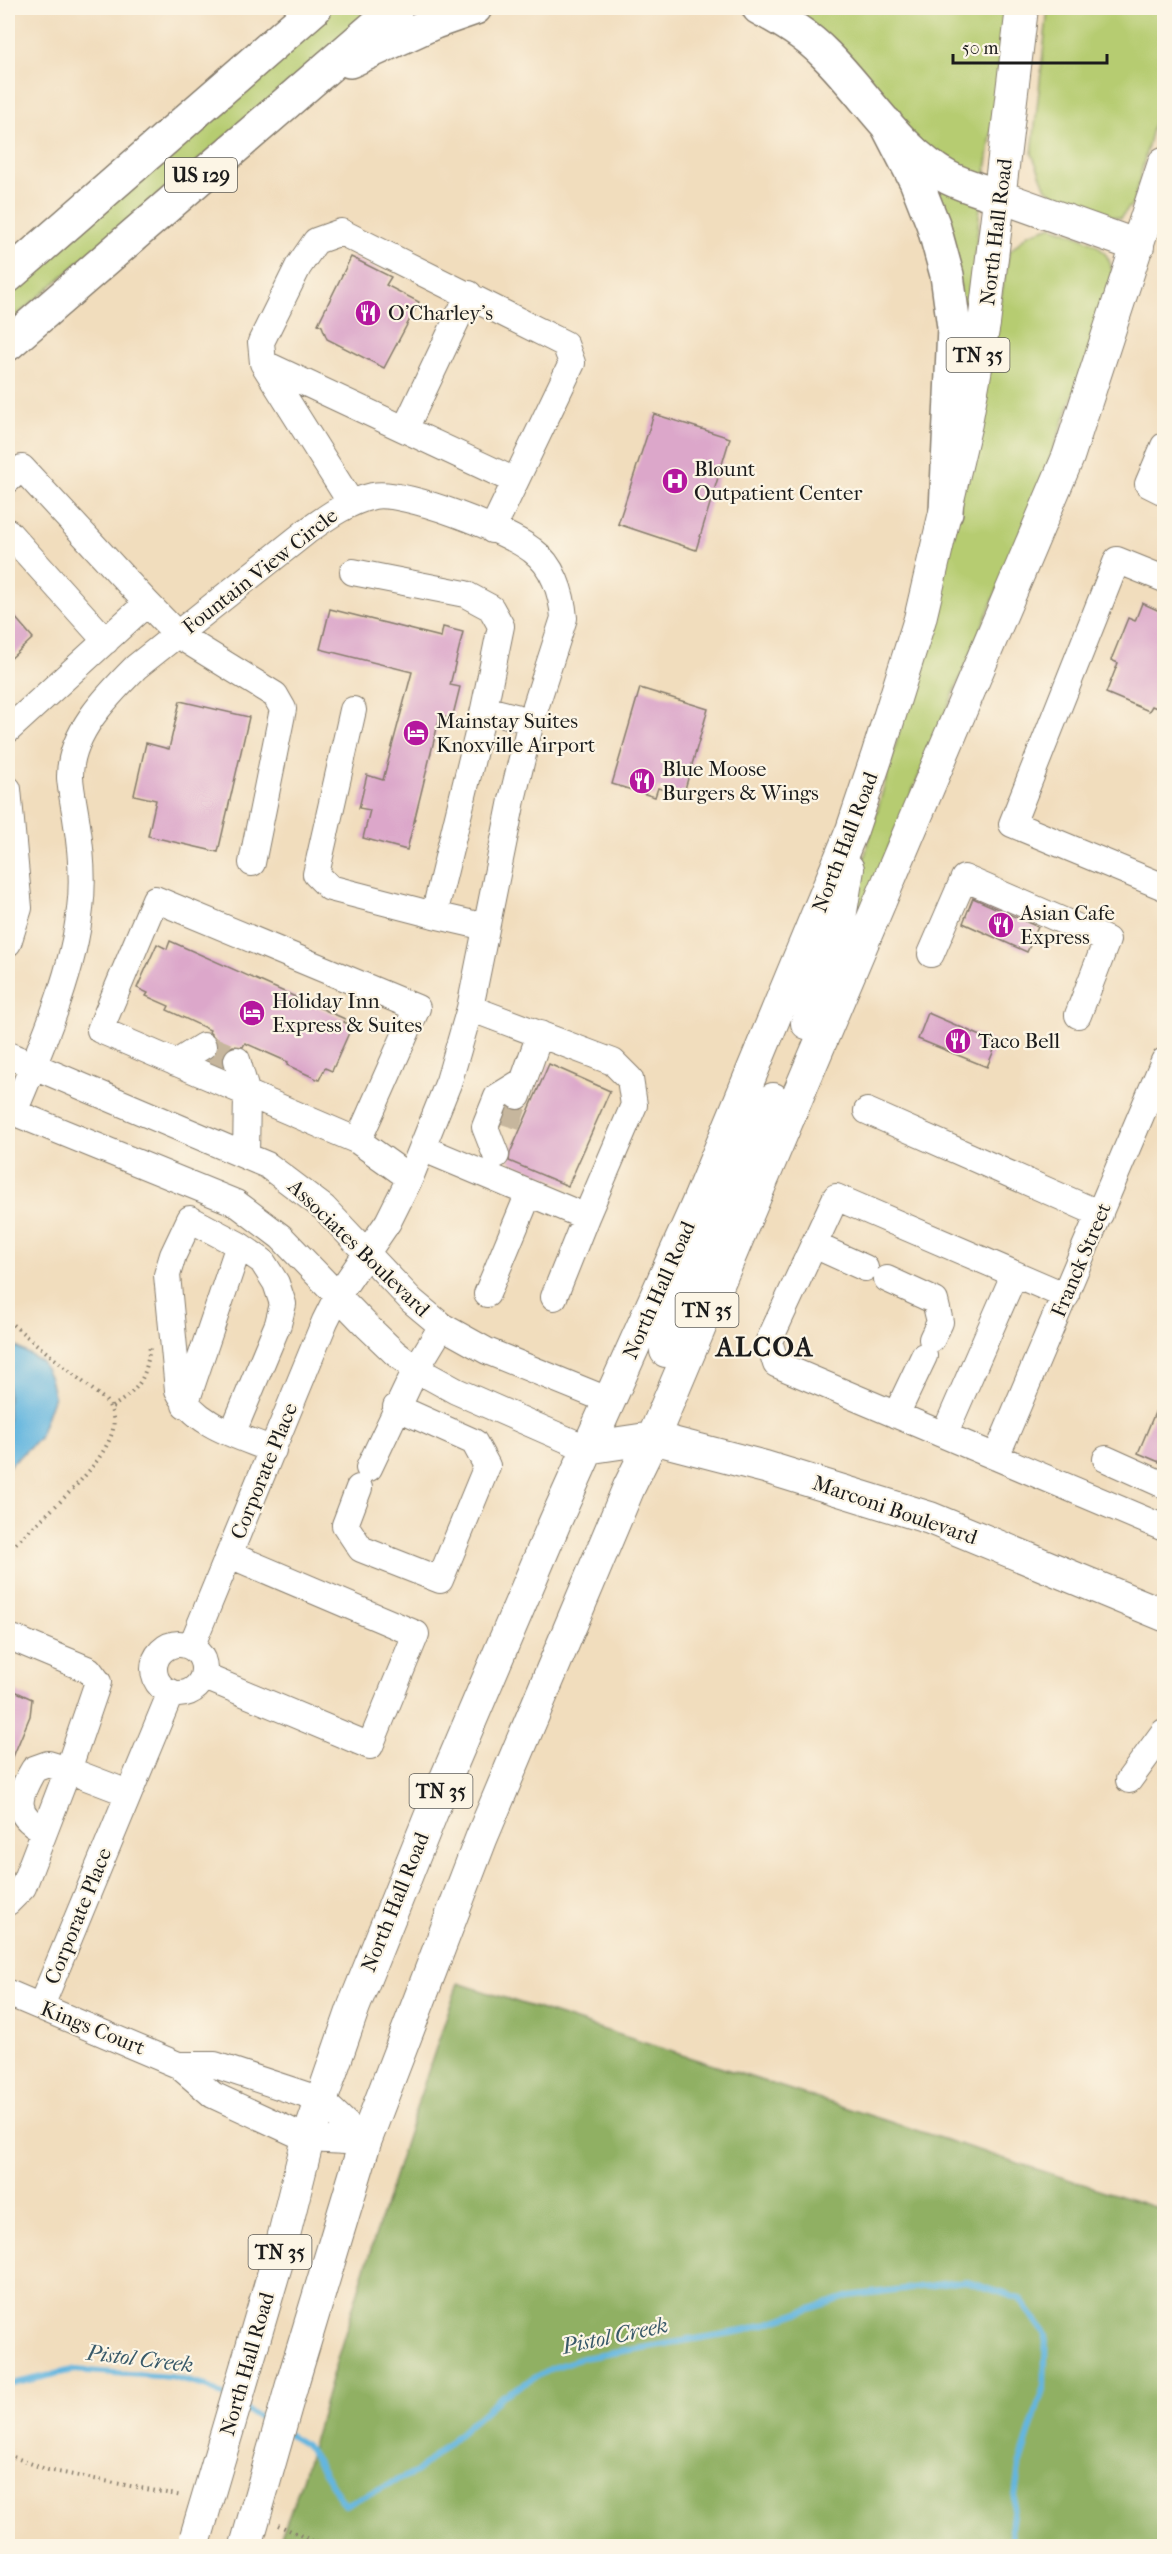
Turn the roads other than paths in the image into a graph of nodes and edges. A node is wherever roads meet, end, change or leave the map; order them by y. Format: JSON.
{"nodes":[{"id":1,"x":315,"y":8,"type":"edge"},
{"id":2,"x":396,"y":8,"type":"edge"},
{"id":3,"x":475,"y":8,"type":"edge"},
{"id":4,"x":759,"y":8,"type":"edge"},
{"id":5,"x":1022,"y":8,"type":"edge"},
{"id":6,"x":313,"y":78,"type":"junction"},
{"id":7,"x":886,"y":123,"type":"junction"},
{"id":8,"x":1164,"y":163,"type":"edge"},
{"id":9,"x":1001,"y":197,"type":"junction"},
{"id":10,"x":1138,"y":246,"type":"junction"},
{"id":11,"x":8,"y":276,"type":"edge"},
{"id":12,"x":469,"y":294,"type":"junction"},
{"id":13,"x":8,"y":344,"type":"edge"},
{"id":14,"x":263,"y":363,"type":"junction"},
{"id":15,"x":405,"y":429,"type":"junction"},
{"id":16,"x":1164,"y":446,"type":"edge"},
{"id":17,"x":8,"y":480,"type":"edge"},
{"id":18,"x":515,"y":481,"type":"junction"},
{"id":19,"x":1164,"y":492,"type":"edge"},
{"id":20,"x":351,"y":503,"type":"junction"},
{"id":21,"x":946,"y":512,"type":"junction"},
{"id":22,"x":492,"y":530,"type":"junction"},
{"id":23,"x":8,"y":532,"type":"edge"},
{"id":24,"x":353,"y":572,"type":"dead end"},
{"id":25,"x":1164,"y":579,"type":"edge"},
{"id":26,"x":147,"y":603,"type":"junction"},
{"id":27,"x":178,"y":635,"type":"junction"},
{"id":28,"x":105,"y":641,"type":"junction"},
{"id":29,"x":484,"y":709,"type":"junction"},
{"id":30,"x":353,"y":710,"type":"dead end"},
{"id":31,"x":531,"y":721,"type":"junction"},
{"id":32,"x":8,"y":730,"type":"edge"},
{"id":33,"x":8,"y":789,"type":"edge"},
{"id":34,"x":852,"y":830,"type":"junction"},
{"id":35,"x":252,"y":863,"type":"dead end"},
{"id":36,"x":1164,"y":887,"type":"edge"},
{"id":37,"x":434,"y":915,"type":"junction"},
{"id":38,"x":486,"y":927,"type":"junction"},
{"id":39,"x":8,"y":943,"type":"edge"},
{"id":40,"x":931,"y":954,"type":"dead end"},
{"id":41,"x":470,"y":1008,"type":"junction"},
{"id":42,"x":1078,"y":1015,"type":"dead end"},
{"id":43,"x":540,"y":1035,"type":"junction"},
{"id":44,"x":203,"y":1046,"type":"dead end"},
{"id":45,"x":8,"y":1055,"type":"edge"},
{"id":46,"x":237,"y":1060,"type":"dead end"},
{"id":47,"x":1164,"y":1061,"type":"edge"},
{"id":48,"x":176,"y":1062,"type":"junction"},
{"id":49,"x":33,"y":1066,"type":"junction"},
{"id":50,"x":523,"y":1081,"type":"junction"},
{"id":51,"x":247,"y":1094,"type":"junction"},
{"id":52,"x":11,"y":1111,"type":"edge"},
{"id":53,"x":867,"y":1111,"type":"dead end"},
{"id":54,"x":358,"y":1141,"type":"junction"},
{"id":55,"x":422,"y":1148,"type":"junction"},
{"id":56,"x":246,"y":1155,"type":"junction"},
{"id":57,"x":492,"y":1165,"type":"junction"},
{"id":58,"x":410,"y":1178,"type":"junction"},
{"id":59,"x":529,"y":1193,"type":"junction"},
{"id":60,"x":1100,"y":1214,"type":"junction"},
{"id":61,"x":586,"y":1217,"type":"junction"},
{"id":62,"x":239,"y":1245,"type":"junction"},
{"id":63,"x":814,"y":1245,"type":"junction"},
{"id":64,"x":367,"y":1254,"type":"junction"},
{"id":65,"x":1014,"y":1275,"type":"junction"},
{"id":66,"x":487,"y":1294,"type":"dead end"},
{"id":67,"x":338,"y":1295,"type":"junction"},
{"id":68,"x":1066,"y":1296,"type":"junction"},
{"id":69,"x":554,"y":1297,"type":"dead end"},
{"id":70,"x":442,"y":1326,"type":"junction"},
{"id":71,"x":416,"y":1369,"type":"junction"},
{"id":72,"x":610,"y":1401,"type":"junction"},
{"id":73,"x":185,"y":1405,"type":"junction"},
{"id":74,"x":396,"y":1407,"type":"junction"},
{"id":75,"x":896,"y":1415,"type":"junction"},
{"id":76,"x":232,"y":1434,"type":"junction"},
{"id":77,"x":944,"y":1435,"type":"junction"},
{"id":78,"x":653,"y":1438,"type":"junction"},
{"id":79,"x":586,"y":1448,"type":"junction"},
{"id":80,"x":273,"y":1450,"type":"junction"},
{"id":81,"x":996,"y":1457,"type":"junction"},
{"id":82,"x":1106,"y":1459,"type":"dead end"},
{"id":83,"x":1164,"y":1485,"type":"edge"},
{"id":84,"x":1164,"y":1528,"type":"edge"},
{"id":85,"x":230,"y":1555,"type":"junction"},
{"id":86,"x":1164,"y":1615,"type":"edge"},
{"id":87,"x":15,"y":1639,"type":"dead end"},
{"id":88,"x":191,"y":1647,"type":"junction"},
{"id":89,"x":203,"y":1676,"type":"junction"},
{"id":90,"x":171,"y":1692,"type":"junction"},
{"id":91,"x":1164,"y":1732,"type":"edge"},
{"id":92,"x":68,"y":1770,"type":"junction"},
{"id":93,"x":1129,"y":1780,"type":"dead end"},
{"id":94,"x":128,"y":1793,"type":"junction"},
{"id":95,"x":44,"y":1830,"type":"junction"},
{"id":96,"x":8,"y":1902,"type":"edge"},
{"id":97,"x":8,"y":1993,"type":"edge"},
{"id":98,"x":41,"y":2006,"type":"junction"},
{"id":99,"x":178,"y":2065,"type":"junction"},
{"id":100,"x":321,"y":2100,"type":"junction"},
{"id":101,"x":308,"y":2139,"type":"junction"},
{"id":102,"x":365,"y":2142,"type":"junction"},
{"id":103,"x":195,"y":2542,"type":"edge"},
{"id":104,"x":246,"y":2547,"type":"edge"}],
"edges":[{"from":1,"to":11,"type":"highway","number":"US 129"},
{"from":2,"to":6,"type":"highway","number":"US 129"},
{"from":3,"to":6,"type":"highway"},
{"from":4,"to":7,"type":"highway"},
{"from":5,"to":9,"type":"main road","name":"North Hall Road","number":"TN 35"},
{"from":6,"to":13,"type":"highway","number":"US 129"},
{"from":7,"to":9,"type":"highway"},
{"from":7,"to":21,"type":"highway"},
{"from":8,"to":10,"type":"main road","number":"TN 35"},
{"from":9,"to":10,"type":"main road"},
{"from":9,"to":21,"type":"main road","name":"North Hall Road","number":"TN 35"},
{"from":10,"to":78,"type":"main road","number":"TN 35"},
{"from":12,"to":14,"type":"street"},
{"from":12,"to":15,"type":"street"},
{"from":12,"to":18,"type":"street"},
{"from":14,"to":15,"type":"street"},
{"from":14,"to":20,"type":"street"},
{"from":15,"to":18,"type":"street"},
{"from":16,"to":19,"type":"street"},
{"from":17,"to":26,"type":"street"},
{"from":18,"to":22,"type":"street"},
{"from":20,"to":22,"type":"street","name":"Fountain View Circle"},
{"from":20,"to":27,"type":"street","name":"Fountain View Circle"},
{"from":21,"to":34,"type":"main road","name":"North Hall Road","number":"TN 35"},
{"from":22,"to":31,"type":"street","name":"Fountain View Circle"},
{"from":23,"to":28,"type":"street"},
{"from":24,"to":29,"type":"street"},
{"from":25,"to":36,"type":"street"},
{"from":26,"to":27,"type":"street"},
{"from":26,"to":28,"type":"street"},
{"from":27,"to":35,"type":"street"},
{"from":27,"to":49,"type":"street","name":"Fountain View Circle"},
{"from":28,"to":32,"type":"street"},
{"from":29,"to":31,"type":"street"},
{"from":29,"to":37,"type":"street"},
{"from":30,"to":37,"type":"street"},
{"from":31,"to":38,"type":"street","name":"Fountain View Circle"},
{"from":33,"to":39,"type":"street"},
{"from":34,"to":72,"type":"main road","name":"North Hall Road","number":"TN 35"},
{"from":34,"to":78,"type":"main road"},
{"from":37,"to":38,"type":"street"},
{"from":38,"to":41,"type":"street","name":"Fountain View Circle"},
{"from":40,"to":42,"type":"street"},
{"from":41,"to":43,"type":"street"},
{"from":41,"to":55,"type":"street","name":"Fountain View Circle"},
{"from":43,"to":50,"type":"street"},
{"from":43,"to":61,"type":"street"},
{"from":44,"to":48,"type":"street"},
{"from":45,"to":49,"type":"street","name":"Associates Boulevard"},
{"from":46,"to":51,"type":"street"},
{"from":47,"to":60,"type":"street","name":"Franck Street"},
{"from":48,"to":51,"type":"street"},
{"from":48,"to":54,"type":"street"},
{"from":49,"to":52,"type":"street","name":"Fountain View Circle"},
{"from":49,"to":56,"type":"street","name":"Associates Boulevard"},
{"from":50,"to":57,"type":"street"},
{"from":50,"to":57,"type":"street"},
{"from":51,"to":54,"type":"street"},
{"from":51,"to":56,"type":"street"},
{"from":52,"to":67,"type":"street"},
{"from":53,"to":60,"type":"street"},
{"from":54,"to":58,"type":"street"},
{"from":55,"to":57,"type":"street"},
{"from":55,"to":58,"type":"street","name":"Fountain View Circle"},
{"from":56,"to":64,"type":"street","name":"Associates Boulevard"},
{"from":57,"to":59,"type":"street"},
{"from":58,"to":64,"type":"street","name":"Fountain View Circle"},
{"from":59,"to":61,"type":"street"},
{"from":59,"to":66,"type":"street"},
{"from":60,"to":68,"type":"street","name":"Franck Street"},
{"from":61,"to":69,"type":"street"},
{"from":62,"to":73,"type":"street"},
{"from":62,"to":73,"type":"street"},
{"from":62,"to":76,"type":"street"},
{"from":63,"to":65,"type":"street"},
{"from":63,"to":75,"type":"street"},
{"from":63,"to":75,"type":"street"},
{"from":64,"to":67,"type":"street","name":"Fountain View Circle"},
{"from":64,"to":70,"type":"street","name":"Associates Boulevard"},
{"from":65,"to":68,"type":"street"},
{"from":65,"to":77,"type":"street"},
{"from":67,"to":71,"type":"street"},
{"from":67,"to":80,"type":"street","name":"Corporate Place"},
{"from":68,"to":81,"type":"street","name":"Franck Street"},
{"from":70,"to":71,"type":"street"},
{"from":70,"to":72,"type":"street","name":"Associates Boulevard"},
{"from":71,"to":74,"type":"street"},
{"from":71,"to":79,"type":"street"},
{"from":72,"to":78,"type":"main road","name":"Marconi Boulevard"},
{"from":72,"to":79,"type":"main road","name":"North Hall Road","number":"TN 35"},
{"from":73,"to":76,"type":"street"},
{"from":74,"to":74,"type":"street"},
{"from":75,"to":77,"type":"street"},
{"from":76,"to":80,"type":"street"},
{"from":77,"to":81,"type":"street"},
{"from":78,"to":79,"type":"main road","name":"Marconi Boulevard"},
{"from":78,"to":86,"type":"main road","name":"Marconi Boulevard"},
{"from":78,"to":102,"type":"main road","number":"TN 35"},
{"from":79,"to":100,"type":"main road","name":"North Hall Road","number":"TN 35"},
{"from":80,"to":85,"type":"street","name":"Corporate Place"},
{"from":81,"to":84,"type":"street"},
{"from":82,"to":83,"type":"street"},
{"from":85,"to":88,"type":"street","name":"Corporate Place"},
{"from":85,"to":89,"type":"street"},
{"from":87,"to":92,"type":"street"},
{"from":88,"to":89,"type":"street"},
{"from":88,"to":90,"type":"street"},
{"from":89,"to":90,"type":"street"},
{"from":90,"to":94,"type":"street","name":"Corporate Place"},
{"from":91,"to":93,"type":"street"},
{"from":92,"to":94,"type":"street"},
{"from":92,"to":95,"type":"street"},
{"from":92,"to":95,"type":"street"},
{"from":94,"to":98,"type":"street","name":"Corporate Place"},
{"from":95,"to":96,"type":"street"},
{"from":97,"to":98,"type":"street","name":"Kings Court"},
{"from":98,"to":99,"type":"street","name":"Kings Court"},
{"from":99,"to":100,"type":"street","name":"Kings Court"},
{"from":99,"to":101,"type":"street","name":"Kings Court"},
{"from":100,"to":101,"type":"main road","name":"North Hall Road","number":"TN 35"},
{"from":100,"to":102,"type":"street","name":"Kings Court"},
{"from":101,"to":102,"type":"street","name":"Kings Court"},
{"from":101,"to":103,"type":"main road","name":"North Hall Road","number":"TN 35","bridge":true},
{"from":102,"to":104,"type":"main road","number":"TN 35","bridge":true}]}
